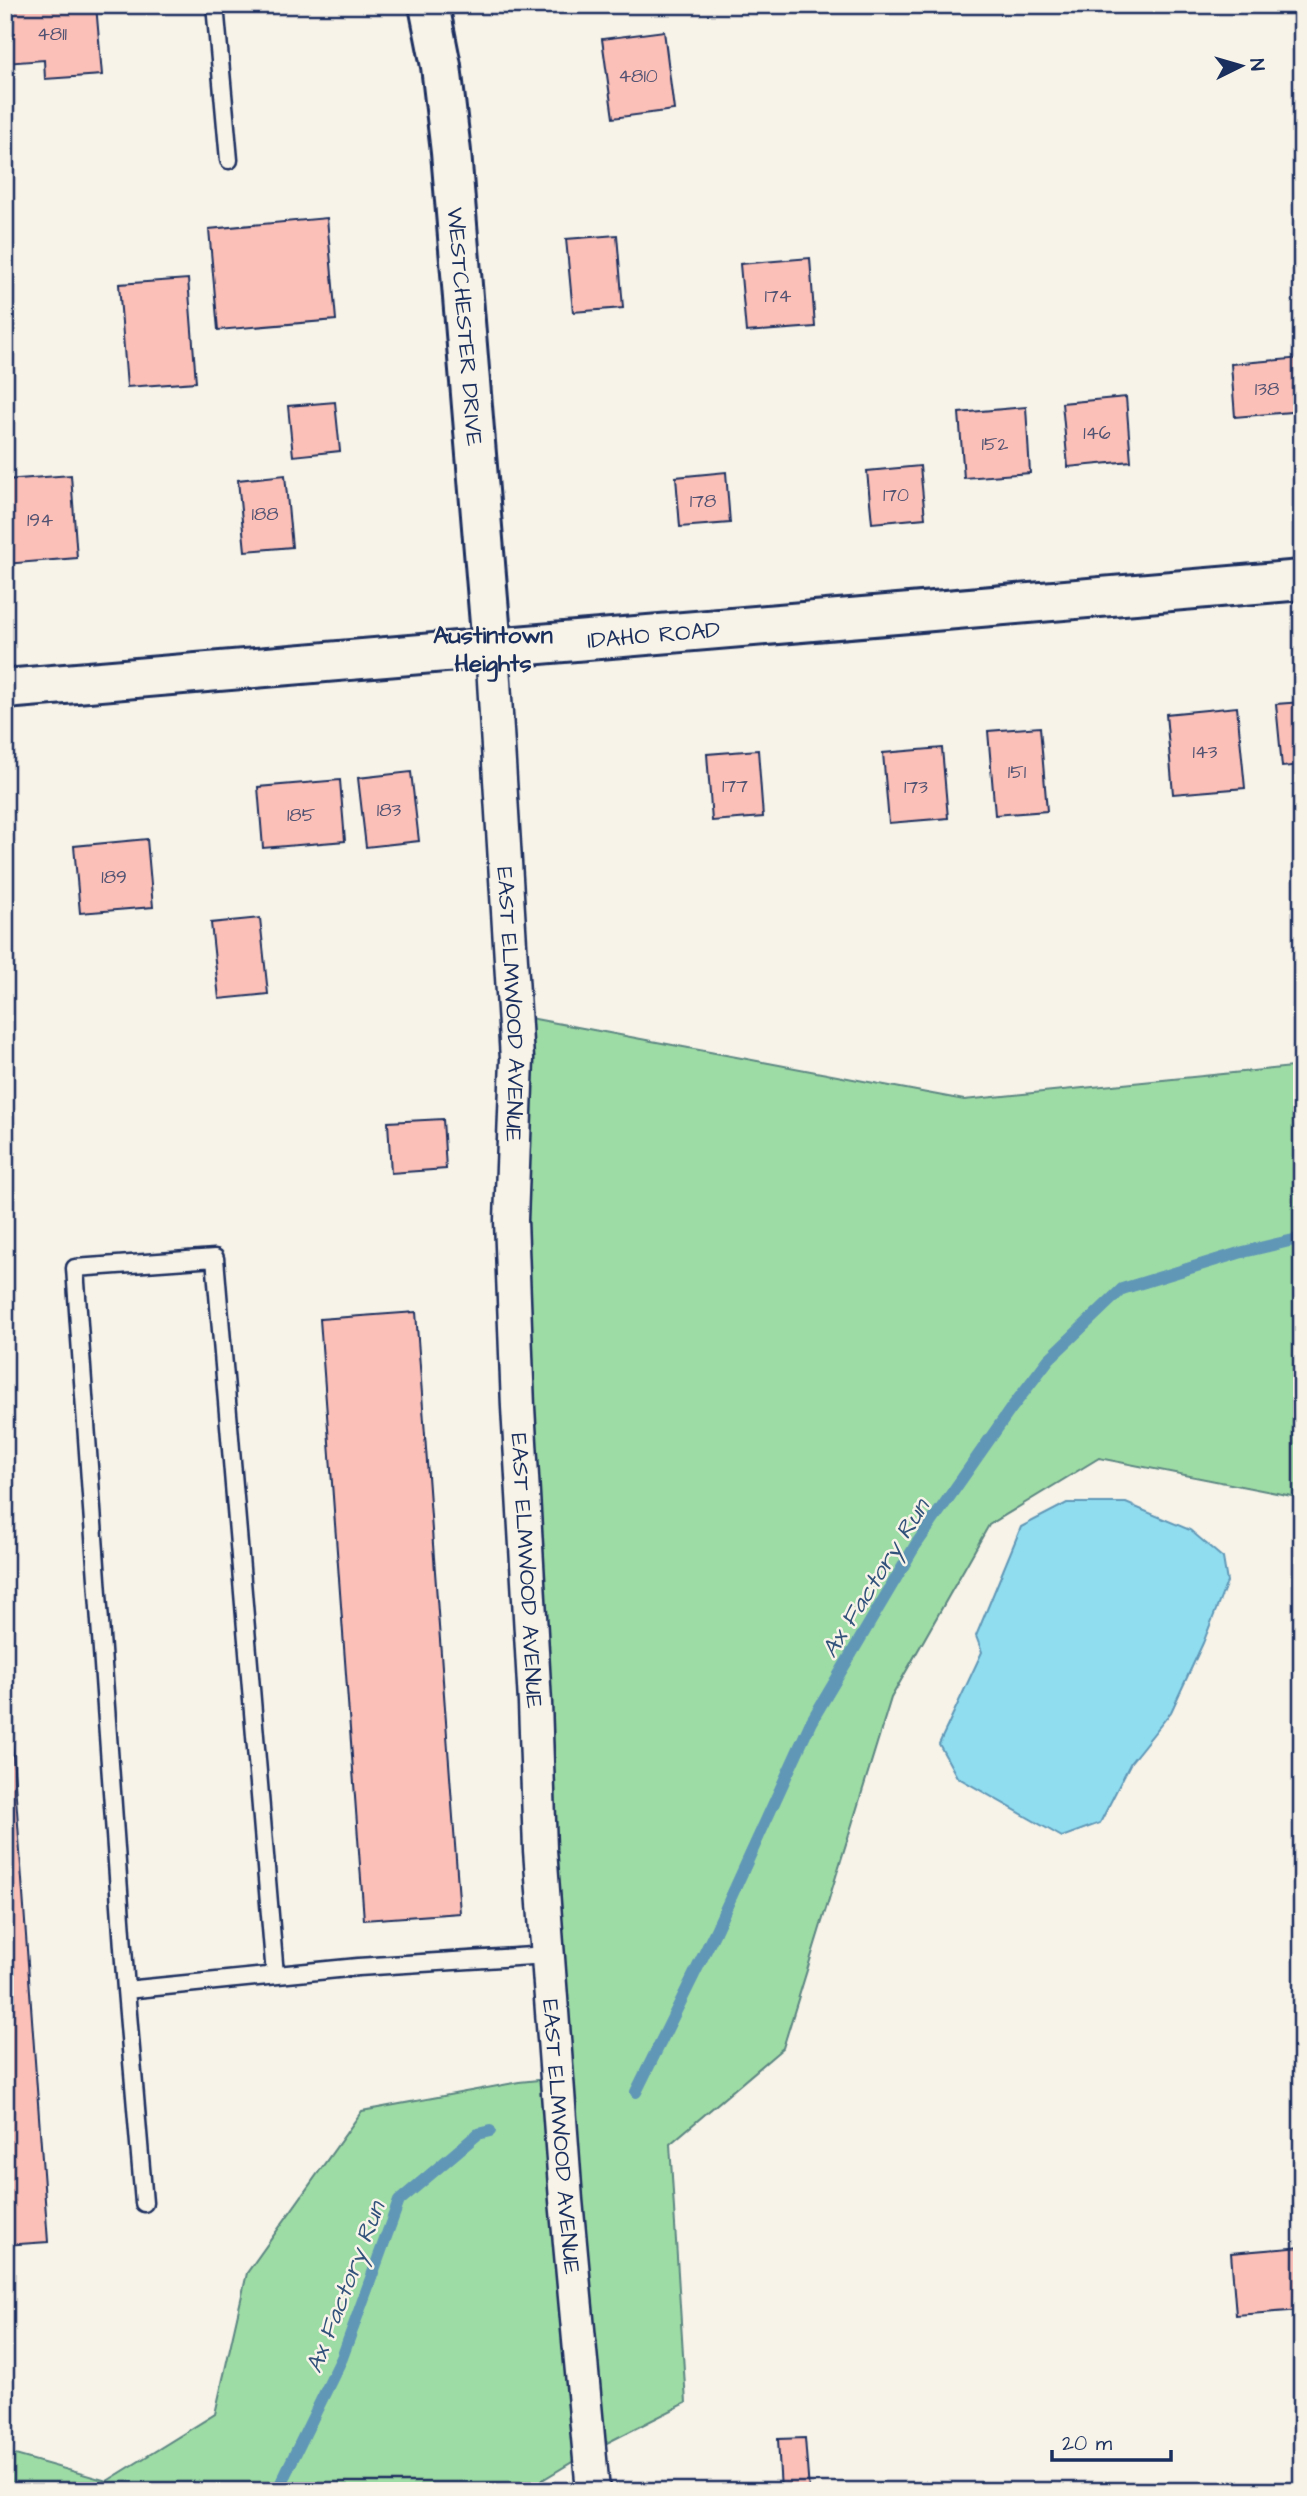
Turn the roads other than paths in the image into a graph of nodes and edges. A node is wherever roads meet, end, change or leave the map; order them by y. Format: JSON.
{"nodes":[{"id":1,"x":215,"y":5,"type":"edge"},
{"id":2,"x":429,"y":5,"type":"edge"},
{"id":3,"x":229,"y":160,"type":"dead end"},
{"id":4,"x":1302,"y":580,"type":"edge"},
{"id":5,"x":492,"y":648,"type":"junction"},
{"id":6,"x":5,"y":689,"type":"edge"},
{"id":7,"x":548,"y":1955,"type":"junction"},
{"id":8,"x":275,"y":1975,"type":"junction"},
{"id":9,"x":126,"y":1990,"type":"junction"},
{"id":10,"x":144,"y":2203,"type":"dead end"},
{"id":11,"x":593,"y":2491,"type":"edge"}],
"edges":[{"from":1,"to":3,"type":"lane"},
{"from":2,"to":5,"type":"street","name":"WESTCHESTER DRIVE"},
{"from":4,"to":5,"type":"street","name":"IDAHO ROAD"},
{"from":5,"to":6,"type":"street","name":"IDAHO ROAD"},
{"from":5,"to":7,"type":"street","name":"EAST ELMWOOD AVENUE"},
{"from":7,"to":8,"type":"lane"},
{"from":7,"to":11,"type":"street","name":"EAST ELMWOOD AVENUE"},
{"from":8,"to":9,"type":"lane"},
{"from":8,"to":9,"type":"lane"},
{"from":9,"to":10,"type":"lane"}]}
